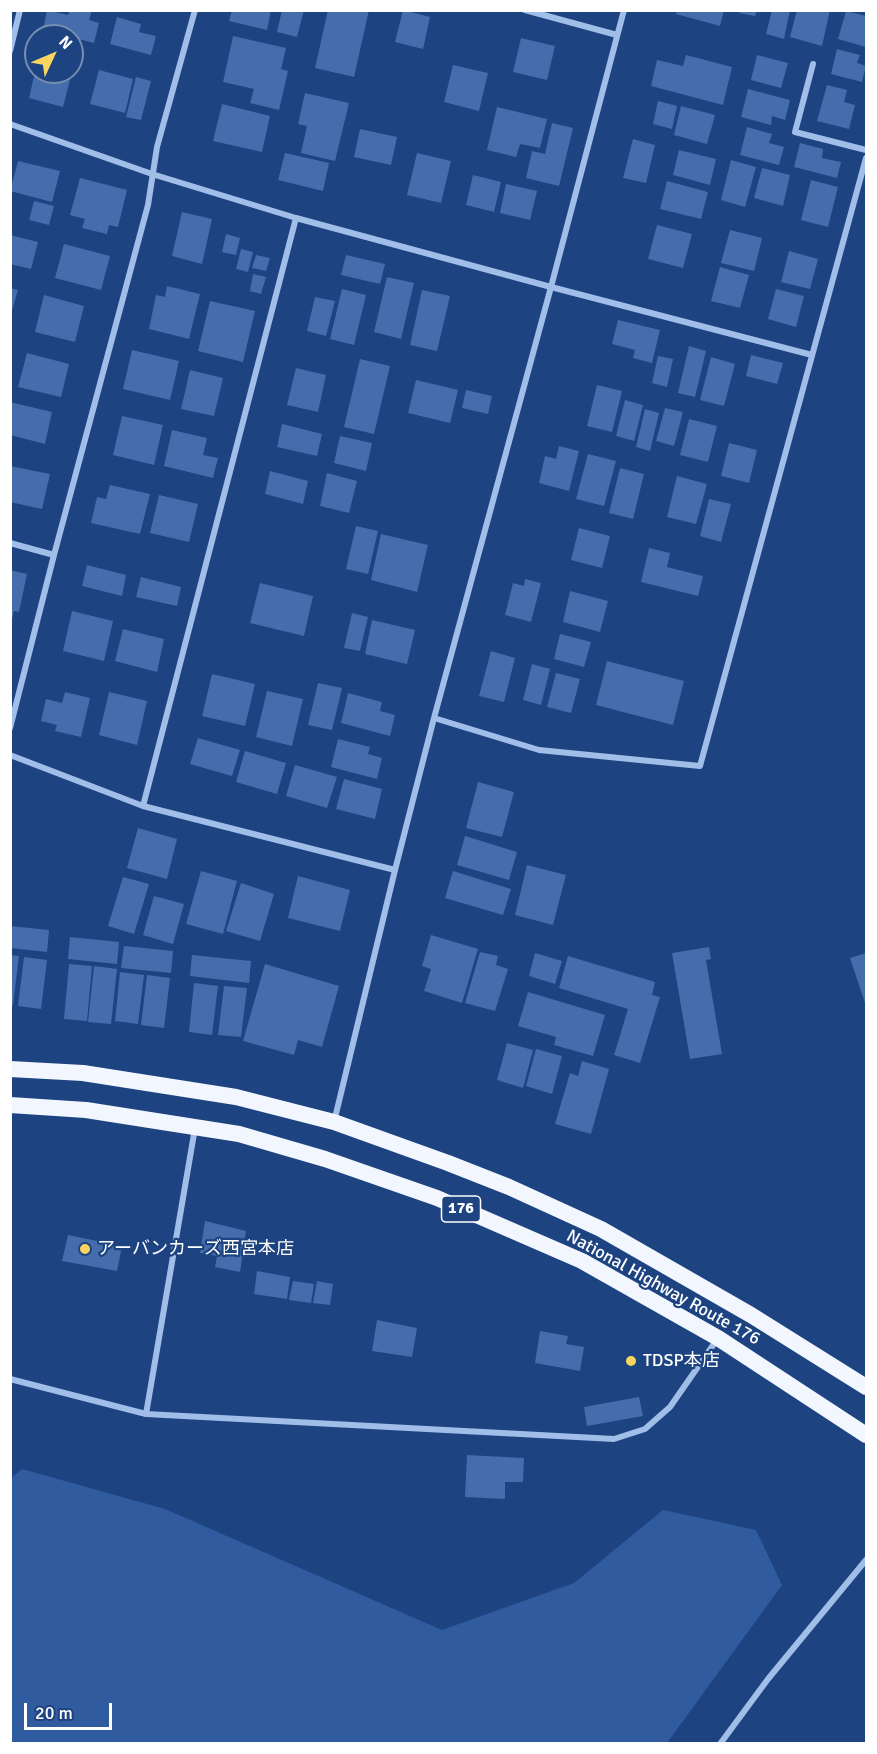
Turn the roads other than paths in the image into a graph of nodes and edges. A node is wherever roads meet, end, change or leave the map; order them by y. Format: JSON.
{"nodes":[{"id":1,"x":20,"y":10,"type":"edge"},
{"id":2,"x":195,"y":10,"type":"edge"},
{"id":3,"x":525,"y":10,"type":"edge"},
{"id":4,"x":624,"y":10,"type":"edge"},
{"id":5,"x":617,"y":35,"type":"junction"},
{"id":6,"x":10,"y":51,"type":"edge"},
{"id":7,"x":813,"y":64,"type":"dead end"},
{"id":8,"x":10,"y":124,"type":"edge"},
{"id":9,"x":867,"y":150,"type":"edge"},
{"id":10,"x":867,"y":158,"type":"edge"},
{"id":11,"x":152,"y":174,"type":"junction"},
{"id":12,"x":296,"y":218,"type":"junction"},
{"id":13,"x":551,"y":287,"type":"junction"},
{"id":14,"x":812,"y":355,"type":"junction"},
{"id":15,"x":10,"y":543,"type":"edge"},
{"id":16,"x":54,"y":555,"type":"junction"},
{"id":17,"x":434,"y":718,"type":"junction"},
{"id":18,"x":10,"y":728,"type":"edge"},
{"id":19,"x":10,"y":755,"type":"edge"},
{"id":20,"x":143,"y":806,"type":"junction"},
{"id":21,"x":395,"y":870,"type":"junction"},
{"id":22,"x":10,"y":1069,"type":"edge"},
{"id":23,"x":10,"y":1105,"type":"edge"},
{"id":24,"x":334,"y":1122,"type":"junction"},
{"id":25,"x":195,"y":1127,"type":"junction"},
{"id":26,"x":718,"y":1338,"type":"junction"},
{"id":27,"x":10,"y":1379,"type":"edge"},
{"id":28,"x":867,"y":1387,"type":"edge"},
{"id":29,"x":146,"y":1414,"type":"junction"},
{"id":30,"x":867,"y":1435,"type":"edge"},
{"id":31,"x":867,"y":1560,"type":"edge"},
{"id":32,"x":720,"y":1743,"type":"edge"}],
"edges":[{"from":1,"to":6,"type":"street"},
{"from":2,"to":11,"type":"street"},
{"from":3,"to":5,"type":"street"},
{"from":4,"to":5,"type":"street"},
{"from":5,"to":13,"type":"street"},
{"from":7,"to":9,"type":"street"},
{"from":8,"to":11,"type":"street"},
{"from":10,"to":14,"type":"street"},
{"from":11,"to":12,"type":"street"},
{"from":11,"to":16,"type":"street"},
{"from":12,"to":13,"type":"street"},
{"from":12,"to":20,"type":"street"},
{"from":13,"to":14,"type":"street"},
{"from":13,"to":17,"type":"street"},
{"from":14,"to":17,"type":"street"},
{"from":15,"to":16,"type":"street"},
{"from":16,"to":18,"type":"street"},
{"from":17,"to":21,"type":"street"},
{"from":19,"to":20,"type":"street"},
{"from":20,"to":21,"type":"street"},
{"from":21,"to":24,"type":"street"},
{"from":22,"to":24,"type":"highway","name":"National Highway Route 176","number":"176"},
{"from":23,"to":25,"type":"highway","name":"National Highway Route 176","number":"176"},
{"from":24,"to":28,"type":"highway","name":"National Highway Route 176","number":"176"},
{"from":25,"to":26,"type":"highway","name":"National Highway Route 176","number":"176"},
{"from":25,"to":29,"type":"street"},
{"from":26,"to":29,"type":"street"},
{"from":26,"to":30,"type":"highway","name":"National Highway Route 176","number":"176"},
{"from":27,"to":29,"type":"street"},
{"from":31,"to":32,"type":"street"}]}
